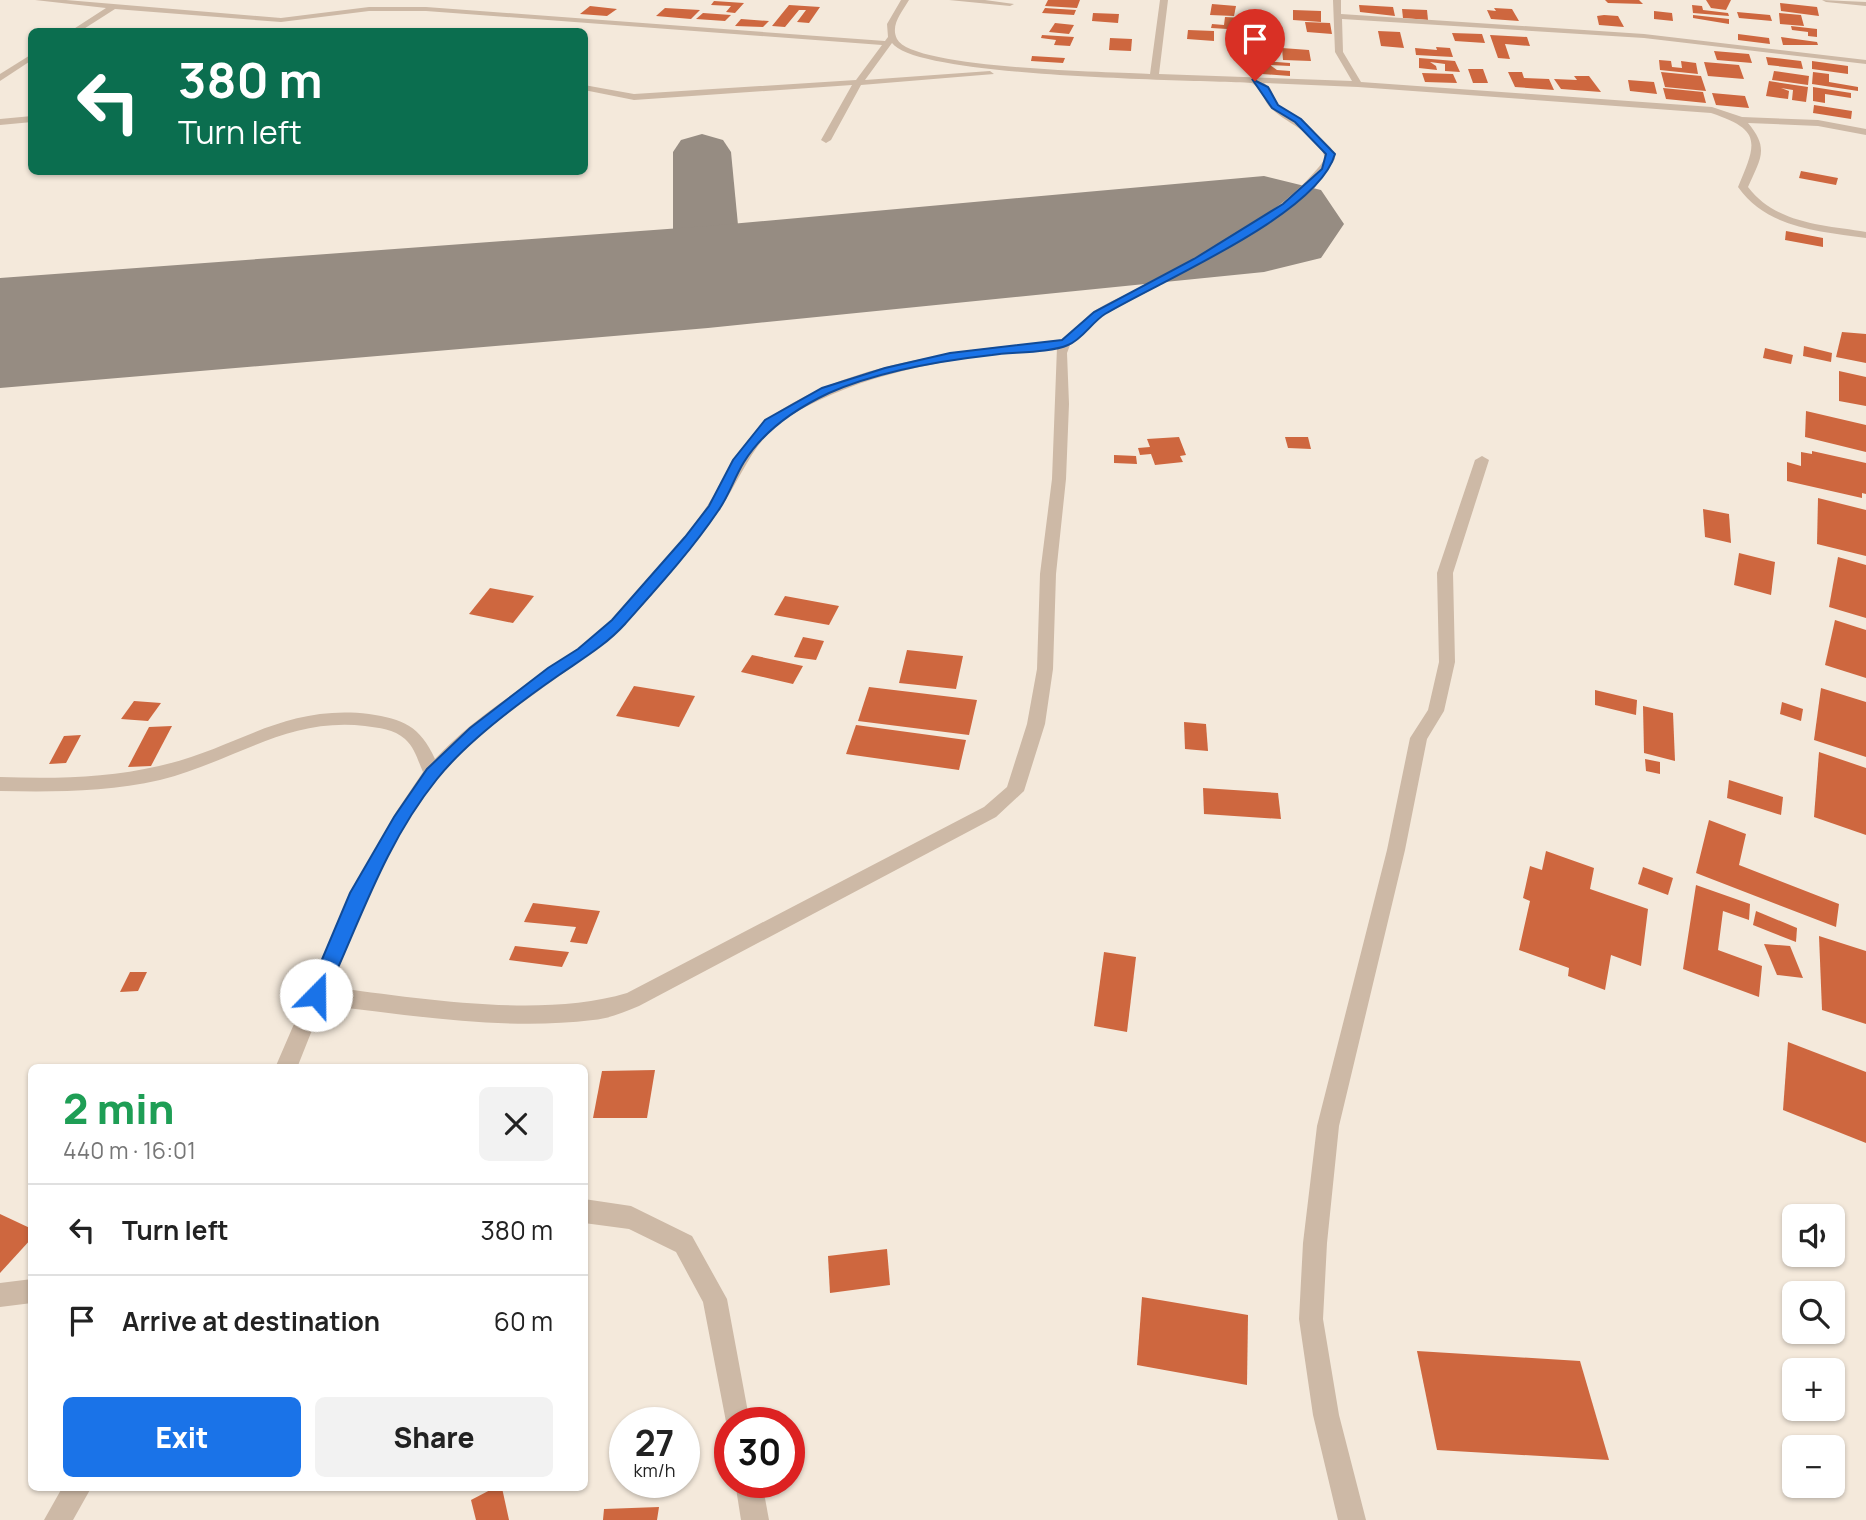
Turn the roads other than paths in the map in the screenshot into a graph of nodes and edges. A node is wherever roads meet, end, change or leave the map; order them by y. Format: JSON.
{"nodes":[{"id":1,"x":39,"y":0,"type":"edge"},
{"id":2,"x":183,"y":0,"type":"edge"},
{"id":3,"x":360,"y":0,"type":"edge"},
{"id":4,"x":905,"y":0,"type":"edge"},
{"id":5,"x":953,"y":0,"type":"edge"},
{"id":6,"x":1164,"y":0,"type":"edge"},
{"id":7,"x":1337,"y":0,"type":"edge"},
{"id":8,"x":1826,"y":0,"type":"edge"},
{"id":9,"x":1010,"y":4,"type":"dead end"},
{"id":10,"x":1866,"y":5,"type":"edge"},
{"id":11,"x":112,"y":7,"type":"junction"},
{"id":12,"x":165,"y":10,"type":"junction"},
{"id":13,"x":333,"y":14,"type":"junction"},
{"id":14,"x":1336,"y":16,"type":"junction"},
{"id":15,"x":79,"y":28,"type":"edge"},
{"id":16,"x":888,"y":40,"type":"junction"},
{"id":17,"x":28,"y":59,"type":"edge"},
{"id":18,"x":1866,"y":62,"type":"edge"},
{"id":19,"x":1014,"y":71,"type":"junction"},
{"id":20,"x":1154,"y":76,"type":"junction"},
{"id":21,"x":0,"y":78,"type":"edge"},
{"id":22,"x":1255,"y":81,"type":"junction"},
{"id":23,"x":858,"y":83,"type":"junction"},
{"id":24,"x":1358,"y":84,"type":"junction"},
{"id":25,"x":588,"y":88,"type":"edge"},
{"id":26,"x":28,"y":119,"type":"edge"},
{"id":27,"x":1741,"y":120,"type":"junction"},
{"id":28,"x":0,"y":122,"type":"edge"},
{"id":29,"x":1866,"y":132,"type":"edge"},
{"id":30,"x":826,"y":141,"type":"dead end"},
{"id":31,"x":1866,"y":235,"type":"edge"},
{"id":32,"x":1065,"y":343,"type":"junction"},
{"id":33,"x":1482,"y":460,"type":"dead end"},
{"id":34,"x":432,"y":773,"type":"junction"},
{"id":35,"x":0,"y":784,"type":"edge"},
{"id":36,"x":316,"y":995,"type":"junction"},
{"id":37,"x":288,"y":1064,"type":"edge"},
{"id":38,"x":588,"y":1212,"type":"edge"},
{"id":39,"x":28,"y":1292,"type":"edge"},
{"id":40,"x":0,"y":1295,"type":"edge"},
{"id":41,"x":734,"y":1407,"type":"edge"},
{"id":42,"x":75,"y":1491,"type":"edge"},
{"id":43,"x":751,"y":1498,"type":"edge"},
{"id":44,"x":58,"y":1520,"type":"edge"},
{"id":45,"x":755,"y":1520,"type":"edge"},
{"id":46,"x":1352,"y":1520,"type":"edge"}],
"edges":[{"from":1,"to":11,"type":"street"},
{"from":2,"to":12,"type":"street"},
{"from":3,"to":13,"type":"street"},
{"from":4,"to":16,"type":"street"},
{"from":5,"to":9,"type":"street"},
{"from":6,"to":20,"type":"street"},
{"from":7,"to":14,"type":"street"},
{"from":8,"to":10,"type":"street"},
{"from":11,"to":12,"type":"street"},
{"from":11,"to":15,"type":"street"},
{"from":12,"to":13,"type":"street"},
{"from":13,"to":16,"type":"street"},
{"from":14,"to":18,"type":"street"},
{"from":14,"to":24,"type":"street"},
{"from":16,"to":19,"type":"street"},
{"from":16,"to":23,"type":"street"},
{"from":17,"to":21,"type":"street"},
{"from":19,"to":20,"type":"street"},
{"from":19,"to":23,"type":"street"},
{"from":20,"to":22,"type":"street"},
{"from":22,"to":24,"type":"street"},
{"from":22,"to":32,"type":"street"},
{"from":23,"to":25,"type":"street"},
{"from":23,"to":30,"type":"street"},
{"from":24,"to":27,"type":"street"},
{"from":26,"to":28,"type":"street"},
{"from":27,"to":29,"type":"street"},
{"from":27,"to":31,"type":"street"},
{"from":32,"to":34,"type":"street"},
{"from":32,"to":36,"type":"street"},
{"from":33,"to":46,"type":"street"},
{"from":34,"to":35,"type":"street"},
{"from":34,"to":36,"type":"street"},
{"from":36,"to":37,"type":"street"},
{"from":38,"to":41,"type":"street"},
{"from":39,"to":40,"type":"street"},
{"from":42,"to":44,"type":"street"},
{"from":43,"to":45,"type":"street"}]}
